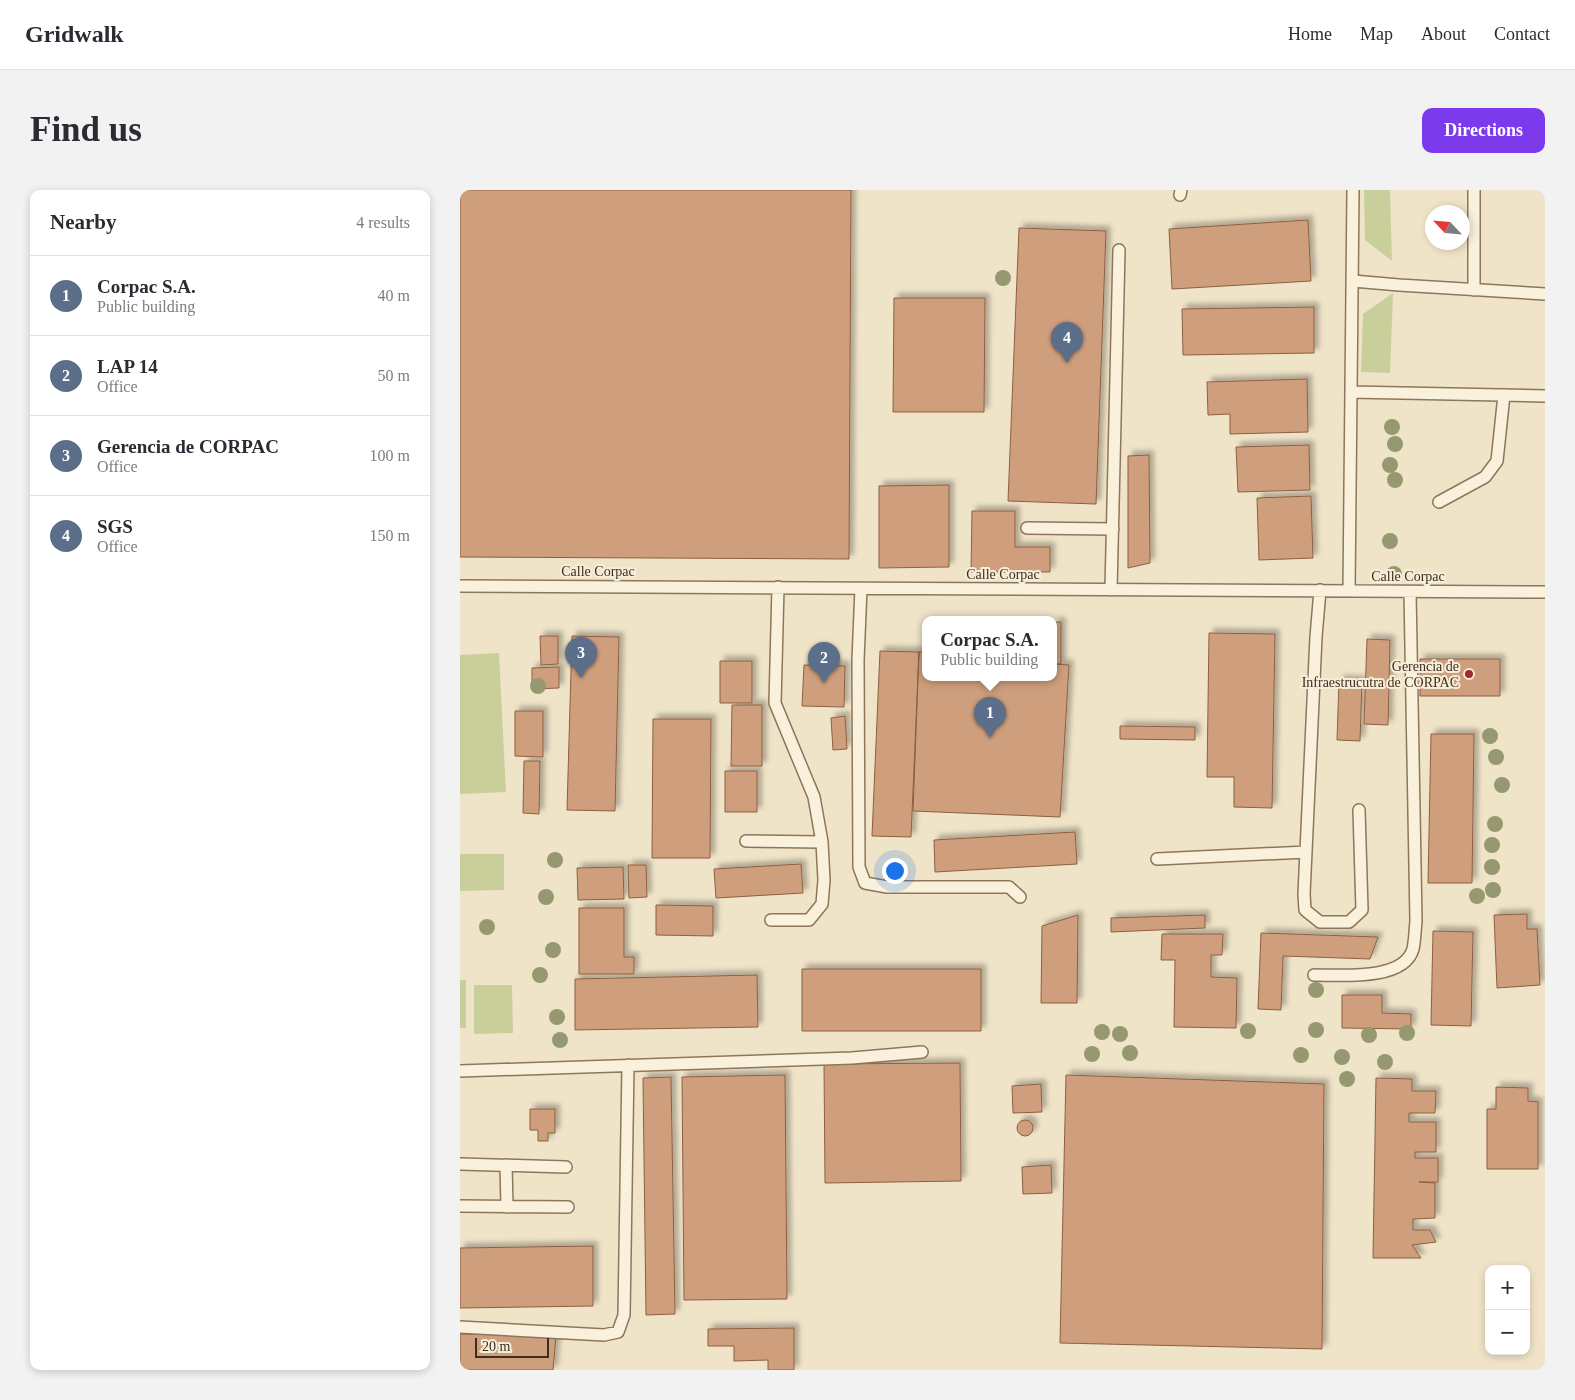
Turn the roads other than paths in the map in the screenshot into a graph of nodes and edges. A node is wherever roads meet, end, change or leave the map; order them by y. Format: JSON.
{"nodes":[{"id":1,"x":1353,"y":190,"type":"edge"},
{"id":2,"x":1474,"y":190,"type":"edge"},
{"id":3,"x":1119,"y":250,"type":"dead end"},
{"id":4,"x":1353,"y":281,"type":"junction"},
{"id":5,"x":1474,"y":290,"type":"junction"},
{"id":6,"x":1545,"y":294,"type":"edge"},
{"id":7,"x":1351,"y":392,"type":"junction"},
{"id":8,"x":1504,"y":395,"type":"junction"},
{"id":9,"x":1545,"y":396,"type":"edge"},
{"id":10,"x":1438,"y":502,"type":"dead end"},
{"id":11,"x":1028,"y":528,"type":"dead end"},
{"id":12,"x":1113,"y":529,"type":"junction"},
{"id":13,"x":460,"y":586,"type":"edge"},
{"id":14,"x":778,"y":587,"type":"junction"},
{"id":15,"x":861,"y":588,"type":"junction"},
{"id":16,"x":1111,"y":590,"type":"junction"},
{"id":17,"x":1320,"y":590,"type":"junction"},
{"id":18,"x":1349,"y":590,"type":"junction"},
{"id":19,"x":1410,"y":592,"type":"junction"},
{"id":20,"x":1545,"y":592,"type":"edge"},
{"id":21,"x":1359,"y":810,"type":"dead end"},
{"id":22,"x":746,"y":841,"type":"dead end"},
{"id":23,"x":822,"y":842,"type":"junction"},
{"id":24,"x":1306,"y":852,"type":"junction"},
{"id":25,"x":1157,"y":859,"type":"dead end"},
{"id":26,"x":1020,"y":898,"type":"dead end"},
{"id":27,"x":772,"y":920,"type":"dead end"},
{"id":28,"x":1314,"y":976,"type":"dead end"},
{"id":29,"x":922,"y":1052,"type":"dead end"},
{"id":30,"x":628,"y":1065,"type":"junction"},
{"id":31,"x":460,"y":1071,"type":"edge"},
{"id":32,"x":460,"y":1164,"type":"edge"},
{"id":33,"x":506,"y":1165,"type":"junction"},
{"id":34,"x":566,"y":1167,"type":"dead end"},
{"id":35,"x":460,"y":1206,"type":"edge"},
{"id":36,"x":507,"y":1207,"type":"junction"},
{"id":37,"x":568,"y":1207,"type":"dead end"},
{"id":38,"x":460,"y":1327,"type":"edge"}],
"edges":[{"from":1,"to":4,"type":"lane"},
{"from":2,"to":5,"type":"lane"},
{"from":3,"to":12,"type":"lane"},
{"from":4,"to":5,"type":"lane"},
{"from":4,"to":7,"type":"lane"},
{"from":5,"to":6,"type":"lane"},
{"from":7,"to":8,"type":"lane"},
{"from":7,"to":18,"type":"lane"},
{"from":8,"to":9,"type":"lane"},
{"from":8,"to":10,"type":"lane"},
{"from":11,"to":12,"type":"lane"},
{"from":12,"to":16,"type":"lane"},
{"from":13,"to":14,"type":"lane","name":"Calle Corpac"},
{"from":14,"to":15,"type":"lane","name":"Calle Corpac"},
{"from":14,"to":23,"type":"lane"},
{"from":15,"to":16,"type":"lane","name":"Calle Corpac"},
{"from":15,"to":26,"type":"lane"},
{"from":16,"to":17,"type":"lane","name":"Calle Corpac"},
{"from":17,"to":18,"type":"lane","name":"Calle Corpac"},
{"from":17,"to":24,"type":"lane"},
{"from":18,"to":19,"type":"lane","name":"Calle Corpac"},
{"from":19,"to":20,"type":"lane","name":"Calle Corpac"},
{"from":19,"to":28,"type":"lane"},
{"from":21,"to":24,"type":"lane"},
{"from":22,"to":23,"type":"lane"},
{"from":23,"to":27,"type":"lane"},
{"from":24,"to":25,"type":"lane"},
{"from":29,"to":30,"type":"lane"},
{"from":30,"to":31,"type":"lane"},
{"from":30,"to":38,"type":"lane"},
{"from":32,"to":33,"type":"lane"},
{"from":33,"to":34,"type":"lane"},
{"from":33,"to":36,"type":"lane"},
{"from":35,"to":36,"type":"lane"},
{"from":36,"to":37,"type":"lane"}]}
